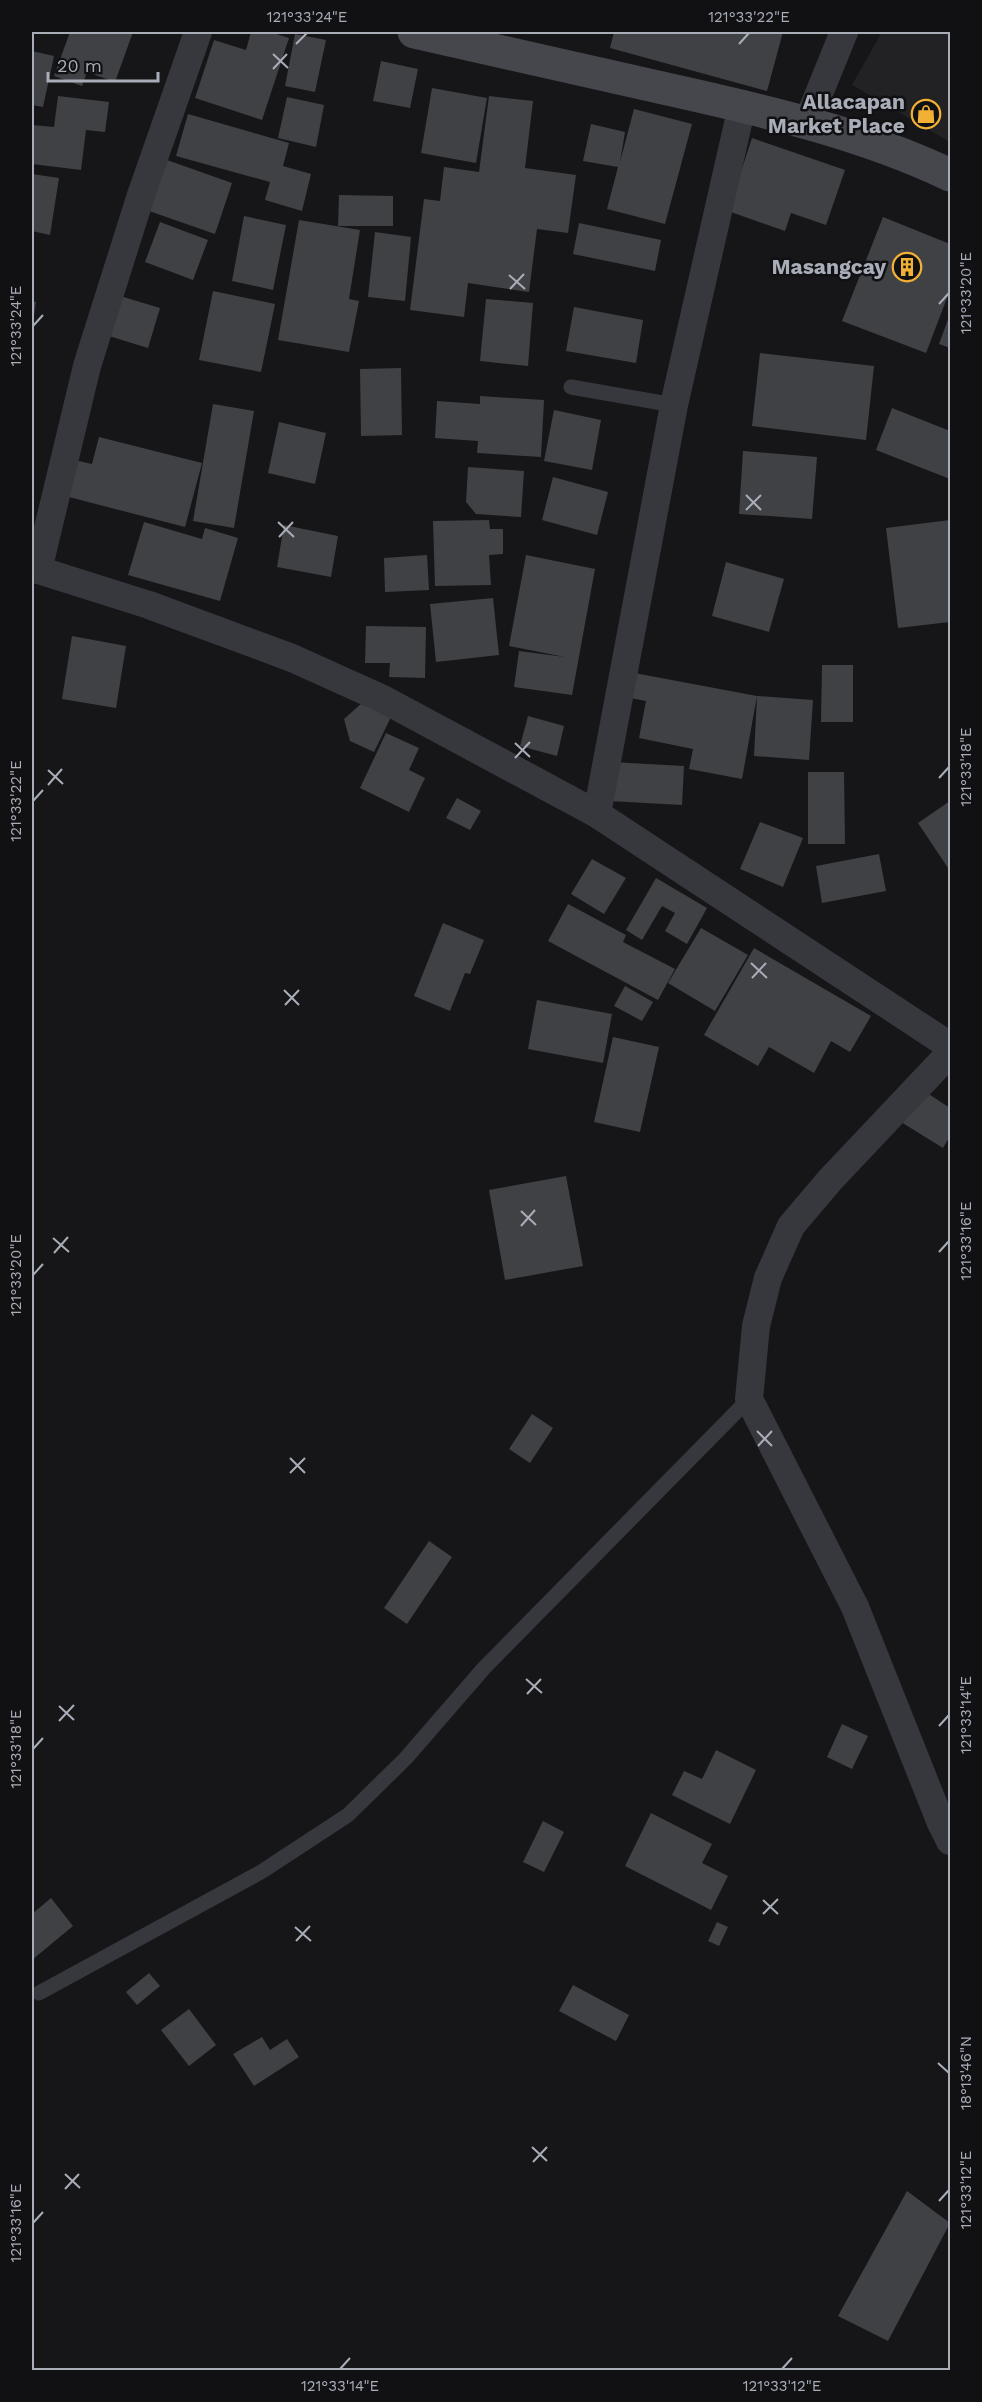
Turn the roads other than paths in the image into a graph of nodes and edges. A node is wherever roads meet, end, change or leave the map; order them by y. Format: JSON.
{"nodes":[{"id":1,"x":198,"y":32,"type":"edge"},
{"id":2,"x":414,"y":32,"type":"edge"},
{"id":3,"x":844,"y":32,"type":"edge"},
{"id":4,"x":742,"y":106,"type":"junction"},
{"id":5,"x":807,"y":123,"type":"junction"},
{"id":6,"x":951,"y":175,"type":"edge"},
{"id":7,"x":571,"y":387,"type":"dead end"},
{"id":8,"x":674,"y":405,"type":"junction"},
{"id":9,"x":34,"y":569,"type":"edge"},
{"id":10,"x":597,"y":814,"type":"junction"},
{"id":11,"x":951,"y":1046,"type":"edge"},
{"id":12,"x":951,"y":1053,"type":"edge"},
{"id":13,"x":749,"y":1399,"type":"junction"},
{"id":14,"x":951,"y":1841,"type":"edge"},
{"id":15,"x":39,"y":1993,"type":"dead end"}],
"edges":[{"from":1,"to":9,"type":"street"},
{"from":2,"to":4,"type":"main road"},
{"from":3,"to":5,"type":"street"},
{"from":4,"to":5,"type":"main road"},
{"from":4,"to":8,"type":"street"},
{"from":5,"to":6,"type":"main road"},
{"from":7,"to":8,"type":"lane"},
{"from":8,"to":10,"type":"street"},
{"from":9,"to":10,"type":"street"},
{"from":10,"to":11,"type":"street"},
{"from":12,"to":13,"type":"street"},
{"from":13,"to":14,"type":"street"},
{"from":13,"to":15,"type":"lane"}]}
